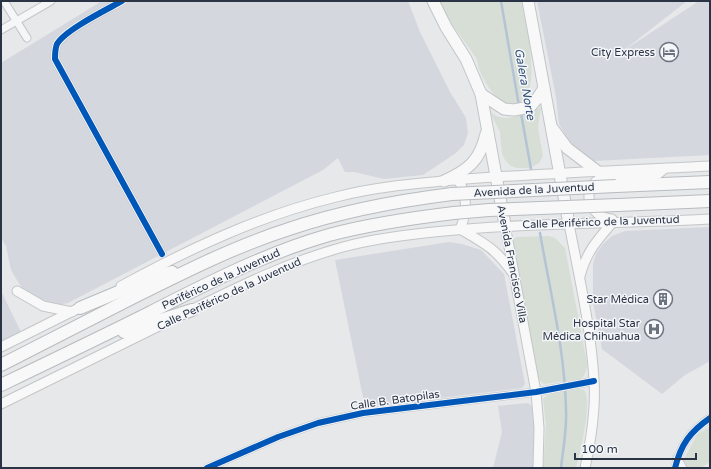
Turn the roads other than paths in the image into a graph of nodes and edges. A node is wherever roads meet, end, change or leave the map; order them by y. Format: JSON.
{"nodes":[{"id":1,"x":4,"y":1,"type":"edge"},
{"id":2,"x":51,"y":1,"type":"edge"},
{"id":3,"x":122,"y":1,"type":"edge"},
{"id":4,"x":433,"y":1,"type":"edge"},
{"id":5,"x":528,"y":1,"type":"edge"},
{"id":6,"x":16,"y":21,"type":"junction"},
{"id":7,"x":1,"y":30,"type":"edge"},
{"id":8,"x":27,"y":38,"type":"dead end"},
{"id":9,"x":544,"y":88,"type":"junction"},
{"id":10,"x":481,"y":94,"type":"junction"},
{"id":11,"x":551,"y":125,"type":"junction"},
{"id":12,"x":487,"y":131,"type":"junction"},
{"id":13,"x":710,"y":166,"type":"edge"},
{"id":14,"x":664,"y":169,"type":"junction"},
{"id":15,"x":597,"y":171,"type":"junction"},
{"id":16,"x":560,"y":173,"type":"junction"},
{"id":17,"x":496,"y":177,"type":"junction"},
{"id":18,"x":458,"y":180,"type":"junction"},
{"id":19,"x":444,"y":181,"type":"junction"},
{"id":20,"x":710,"y":182,"type":"edge"},
{"id":21,"x":452,"y":194,"type":"joint"},
{"id":22,"x":710,"y":201,"type":"edge"},
{"id":23,"x":454,"y":213,"type":"joint"},
{"id":24,"x":710,"y":219,"type":"edge"},
{"id":25,"x":659,"y":221,"type":"junction"},
{"id":26,"x":613,"y":222,"type":"junction"},
{"id":27,"x":568,"y":224,"type":"junction"},
{"id":28,"x":504,"y":225,"type":"junction"},
{"id":29,"x":460,"y":229,"type":"junction"},
{"id":30,"x":162,"y":254,"type":"dead end"},
{"id":31,"x":198,"y":265,"type":"junction"},
{"id":32,"x":514,"y":275,"type":"junction"},
{"id":33,"x":579,"y":280,"type":"junction"},
{"id":34,"x":17,"y":291,"type":"dead end"},
{"id":35,"x":76,"y":310,"type":"junction"},
{"id":36,"x":192,"y":310,"type":"junction"},
{"id":37,"x":81,"y":346,"type":"junction"},
{"id":38,"x":1,"y":348,"type":"edge"},
{"id":39,"x":1,"y":365,"type":"edge"},
{"id":40,"x":594,"y":381,"type":"junction"},
{"id":41,"x":1,"y":385,"type":"edge"},
{"id":42,"x":536,"y":392,"type":"junction"},
{"id":43,"x":1,"y":404,"type":"edge"},
{"id":44,"x":710,"y":418,"type":"edge"},
{"id":45,"x":678,"y":458,"type":"junction"},
{"id":46,"x":207,"y":468,"type":"edge"},
{"id":47,"x":538,"y":468,"type":"edge"},
{"id":48,"x":585,"y":468,"type":"edge"},
{"id":49,"x":675,"y":468,"type":"edge"},
{"id":50,"x":683,"y":468,"type":"edge"}],
"edges":[{"from":1,"to":6,"type":"street"},
{"from":2,"to":6,"type":"street"},
{"from":3,"to":30,"type":"street"},
{"from":4,"to":10,"type":"main road","name":"Avenida Francisco Villa"},
{"from":5,"to":9,"type":"main road"},
{"from":6,"to":7,"type":"street"},
{"from":6,"to":8,"type":"street"},
{"from":9,"to":10,"type":"main road"},
{"from":9,"to":11,"type":"main road"},
{"from":10,"to":12,"type":"main road","name":"Avenida Francisco Villa"},
{"from":11,"to":15,"type":"main road"},
{"from":11,"to":16,"type":"main road"},
{"from":12,"to":17,"type":"main road","name":"Avenida Francisco Villa"},
{"from":12,"to":19,"type":"main road"},
{"from":13,"to":14,"type":"main road"},
{"from":14,"to":15,"type":"main road"},
{"from":14,"to":25,"type":"main road"},
{"from":15,"to":16,"type":"main road"},
{"from":16,"to":17,"type":"main road"},
{"from":16,"to":27,"type":"main road"},
{"from":17,"to":18,"type":"main road"},
{"from":17,"to":28,"type":"main road","name":"Avenida Francisco Villa"},
{"from":18,"to":19,"type":"main road"},
{"from":18,"to":29,"type":"main road"},
{"from":19,"to":35,"type":"main road"},
{"from":20,"to":21,"type":"highway","name":"Avenida de la Juventud","bridge":true},
{"from":21,"to":31,"type":"highway","name":"Periférico de la Juventud"},
{"from":22,"to":23,"type":"highway","name":"Avenida de la Juventud","bridge":true},
{"from":23,"to":37,"type":"highway","name":"Periférico de la Juventud"},
{"from":24,"to":25,"type":"main road","name":"Calle Periférico de la Juventud"},
{"from":25,"to":26,"type":"main road","name":"Calle Periférico de la Juventud"},
{"from":26,"to":27,"type":"main road","name":"Calle Periférico de la Juventud"},
{"from":26,"to":33,"type":"main road"},
{"from":27,"to":28,"type":"main road","name":"Calle Periférico de la Juventud"},
{"from":27,"to":33,"type":"main road"},
{"from":28,"to":29,"type":"main road","name":"Calle Periférico de la Juventud"},
{"from":28,"to":32,"type":"main road","name":"Avenida Francisco Villa"},
{"from":29,"to":32,"type":"main road"},
{"from":29,"to":36,"type":"main road","name":"Calle Periférico de la Juventud"},
{"from":31,"to":35,"type":"highway"},
{"from":31,"to":39,"type":"highway","name":"Periférico de la Juventud"},
{"from":32,"to":42,"type":"main road","name":"Avenida Francisco Villa"},
{"from":33,"to":40,"type":"main road"},
{"from":34,"to":35,"type":"main road"},
{"from":35,"to":38,"type":"main road"},
{"from":36,"to":37,"type":"highway"},
{"from":36,"to":43,"type":"main road","name":"Calle Periférico de la Juventud"},
{"from":37,"to":41,"type":"highway","name":"Periférico de la Juventud"},
{"from":40,"to":42,"type":"street","name":"Calle B. Batopilas"},
{"from":40,"to":48,"type":"main road"},
{"from":42,"to":46,"type":"street","name":"Calle B. Batopilas"},
{"from":42,"to":47,"type":"main road","name":"Avenida Francisco Villa"},
{"from":44,"to":45,"type":"street"},
{"from":45,"to":49,"type":"street"},
{"from":45,"to":50,"type":"street"}]}
